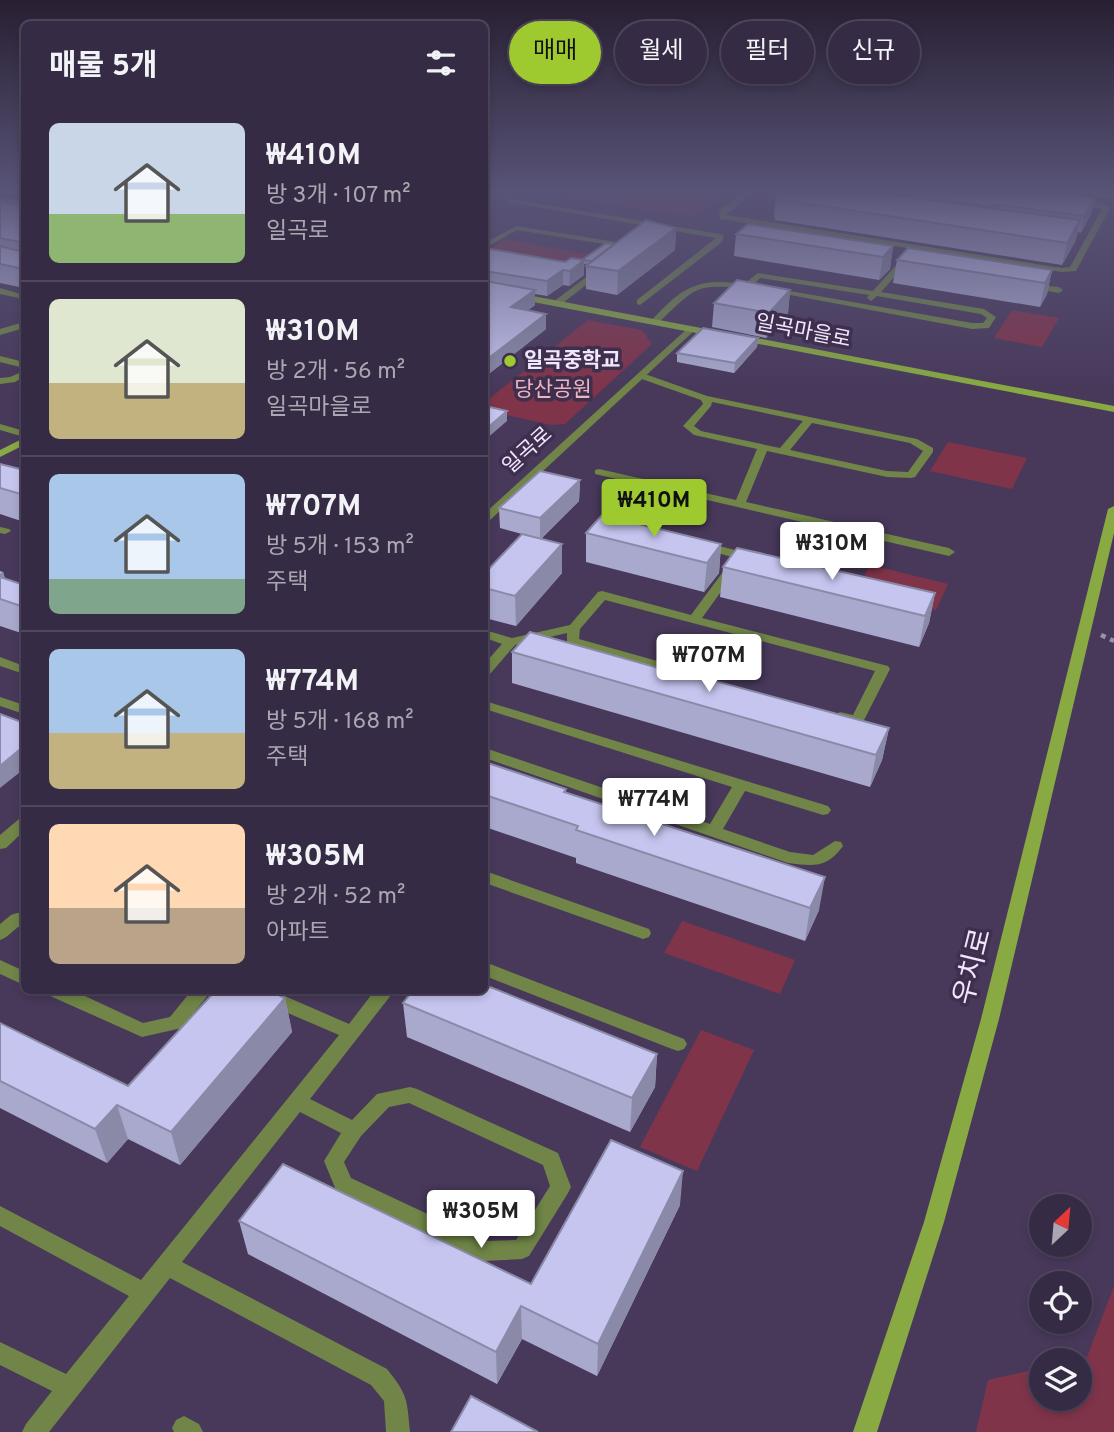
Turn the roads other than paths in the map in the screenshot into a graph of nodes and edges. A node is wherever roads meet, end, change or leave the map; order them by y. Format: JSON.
{"nodes":[{"id":1,"x":698,"y":257,"type":"edge"},
{"id":2,"x":978,"y":257,"type":"edge"},
{"id":3,"x":1079,"y":257,"type":"edge"},
{"id":4,"x":888,"y":263,"type":"edge"},
{"id":5,"x":609,"y":264,"type":"edge"},
{"id":6,"x":901,"y":265,"type":"junction"},
{"id":7,"x":914,"y":267,"type":"edge"},
{"id":8,"x":586,"y":270,"type":"edge"},
{"id":9,"x":598,"y":272,"type":"junction"},
{"id":10,"x":1019,"y":284,"type":"edge"},
{"id":11,"x":746,"y":286,"type":"junction"},
{"id":12,"x":1059,"y":290,"type":"dead end"},
{"id":13,"x":488,"y":291,"type":"edge"},
{"id":14,"x":0,"y":292,"type":"edge"},
{"id":15,"x":875,"y":293,"type":"junction"},
{"id":16,"x":21,"y":296,"type":"edge"},
{"id":17,"x":640,"y":302,"type":"dead end"},
{"id":18,"x":556,"y":304,"type":"junction"},
{"id":19,"x":863,"y":307,"type":"junction"},
{"id":20,"x":0,"y":319,"type":"edge"},
{"id":21,"x":654,"y":322,"type":"junction"},
{"id":22,"x":21,"y":324,"type":"edge"},
{"id":23,"x":21,"y":326,"type":"edge"},
{"id":24,"x":692,"y":329,"type":"junction"},
{"id":25,"x":0,"y":332,"type":"edge"},
{"id":26,"x":0,"y":359,"type":"edge"},
{"id":27,"x":21,"y":364,"type":"edge"},
{"id":28,"x":21,"y":375,"type":"edge"},
{"id":29,"x":642,"y":376,"type":"junction"},
{"id":30,"x":0,"y":382,"type":"edge"},
{"id":31,"x":705,"y":398,"type":"junction"},
{"id":32,"x":1114,"y":409,"type":"edge"},
{"id":33,"x":809,"y":420,"type":"junction"},
{"id":34,"x":0,"y":427,"type":"edge"},
{"id":35,"x":21,"y":433,"type":"edge"},
{"id":36,"x":21,"y":443,"type":"edge"},
{"id":37,"x":763,"y":447,"type":"junction"},
{"id":38,"x":783,"y":451,"type":"junction"},
{"id":39,"x":0,"y":454,"type":"edge"},
{"id":40,"x":599,"y":472,"type":"dead end"},
{"id":41,"x":740,"y":504,"type":"junction"},
{"id":42,"x":1114,"y":509,"type":"edge"},
{"id":43,"x":488,"y":516,"type":"edge"},
{"id":44,"x":688,"y":542,"type":"edge"},
{"id":45,"x":949,"y":552,"type":"dead end"},
{"id":46,"x":741,"y":555,"type":"junction"},
{"id":47,"x":767,"y":562,"type":"edge"},
{"id":48,"x":694,"y":620,"type":"junction"},
{"id":49,"x":574,"y":628,"type":"junction"},
{"id":50,"x":488,"y":635,"type":"edge"},
{"id":51,"x":511,"y":642,"type":"junction"},
{"id":52,"x":0,"y":661,"type":"edge"},
{"id":53,"x":488,"y":668,"type":"edge"},
{"id":54,"x":21,"y":669,"type":"edge"},
{"id":55,"x":715,"y":681,"type":"edge"},
{"id":56,"x":0,"y":701,"type":"edge"},
{"id":57,"x":488,"y":706,"type":"edge"},
{"id":58,"x":21,"y":709,"type":"edge"},
{"id":59,"x":831,"y":713,"type":"edge"},
{"id":60,"x":488,"y":754,"type":"edge"},
{"id":61,"x":741,"y":785,"type":"junction"},
{"id":62,"x":823,"y":810,"type":"dead end"},
{"id":63,"x":21,"y":826,"type":"edge"},
{"id":64,"x":714,"y":831,"type":"junction"},
{"id":65,"x":0,"y":844,"type":"edge"},
{"id":66,"x":835,"y":846,"type":"dead end"},
{"id":67,"x":488,"y":878,"type":"edge"},
{"id":68,"x":21,"y":919,"type":"edge"},
{"id":69,"x":0,"y":933,"type":"edge"},
{"id":70,"x":643,"y":933,"type":"dead end"},
{"id":71,"x":0,"y":967,"type":"edge"},
{"id":72,"x":488,"y":970,"type":"edge"},
{"id":73,"x":21,"y":977,"type":"edge"},
{"id":74,"x":63,"y":994,"type":"edge"},
{"id":75,"x":200,"y":994,"type":"edge"},
{"id":76,"x":261,"y":994,"type":"edge"},
{"id":77,"x":383,"y":994,"type":"edge"},
{"id":78,"x":352,"y":1033,"type":"junction"},
{"id":79,"x":678,"y":1044,"type":"dead end"},
{"id":80,"x":297,"y":1102,"type":"junction"},
{"id":81,"x":354,"y":1130,"type":"junction"},
{"id":82,"x":0,"y":1214,"type":"edge"},
{"id":83,"x":166,"y":1265,"type":"junction"},
{"id":84,"x":144,"y":1293,"type":"junction"},
{"id":85,"x":0,"y":1353,"type":"edge"},
{"id":86,"x":69,"y":1387,"type":"junction"},
{"id":87,"x":34,"y":1432,"type":"edge"},
{"id":88,"x":398,"y":1432,"type":"edge"},
{"id":89,"x":865,"y":1432,"type":"edge"}],
"edges":[{"from":1,"to":17,"type":"street"},
{"from":2,"to":3,"type":"street"},
{"from":4,"to":6,"type":"street"},
{"from":5,"to":9,"type":"street"},
{"from":6,"to":7,"type":"street"},
{"from":6,"to":15,"type":"street"},
{"from":8,"to":9,"type":"street"},
{"from":9,"to":18,"type":"street"},
{"from":10,"to":12,"type":"street"},
{"from":11,"to":15,"type":"street"},
{"from":11,"to":19,"type":"street"},
{"from":11,"to":21,"type":"street"},
{"from":13,"to":18,"type":"main road","name":"일곡마을로"},
{"from":14,"to":16,"type":"street"},
{"from":15,"to":19,"type":"street"},
{"from":15,"to":19,"type":"street"},
{"from":18,"to":21,"type":"main road","name":"일곡마을로"},
{"from":20,"to":22,"type":"street"},
{"from":21,"to":24,"type":"main road","name":"일곡마을로"},
{"from":23,"to":25,"type":"street"},
{"from":24,"to":29,"type":"street","name":"일곡로"},
{"from":24,"to":32,"type":"main road","name":"일곡마을로"},
{"from":26,"to":27,"type":"street"},
{"from":28,"to":30,"type":"street"},
{"from":29,"to":31,"type":"street"},
{"from":29,"to":43,"type":"street","name":"일곡로"},
{"from":31,"to":33,"type":"street"},
{"from":31,"to":37,"type":"street"},
{"from":33,"to":38,"type":"street"},
{"from":33,"to":38,"type":"street"},
{"from":34,"to":35,"type":"street"},
{"from":36,"to":39,"type":"main road"},
{"from":37,"to":38,"type":"street"},
{"from":37,"to":41,"type":"street"},
{"from":40,"to":41,"type":"street"},
{"from":41,"to":45,"type":"street"},
{"from":42,"to":89,"type":"main road","name":"우치로"},
{"from":44,"to":46,"type":"street"},
{"from":46,"to":47,"type":"street"},
{"from":46,"to":48,"type":"street"},
{"from":48,"to":49,"type":"street"},
{"from":48,"to":59,"type":"street"},
{"from":49,"to":51,"type":"street"},
{"from":49,"to":55,"type":"street"},
{"from":50,"to":51,"type":"street"},
{"from":51,"to":53,"type":"street"},
{"from":52,"to":54,"type":"street"},
{"from":56,"to":58,"type":"street"},
{"from":57,"to":61,"type":"street"},
{"from":60,"to":64,"type":"street"},
{"from":61,"to":62,"type":"street"},
{"from":61,"to":64,"type":"street"},
{"from":63,"to":65,"type":"street"},
{"from":64,"to":66,"type":"street"},
{"from":67,"to":70,"type":"street"},
{"from":68,"to":69,"type":"street"},
{"from":71,"to":73,"type":"street"},
{"from":72,"to":79,"type":"street"},
{"from":74,"to":75,"type":"street"},
{"from":76,"to":78,"type":"street"},
{"from":77,"to":78,"type":"street"},
{"from":78,"to":80,"type":"street"},
{"from":80,"to":81,"type":"street"},
{"from":80,"to":83,"type":"street"},
{"from":81,"to":81,"type":"street"},
{"from":82,"to":84,"type":"street"},
{"from":83,"to":84,"type":"street"},
{"from":83,"to":88,"type":"street"},
{"from":84,"to":86,"type":"street"},
{"from":85,"to":86,"type":"street"},
{"from":86,"to":87,"type":"street"}]}
